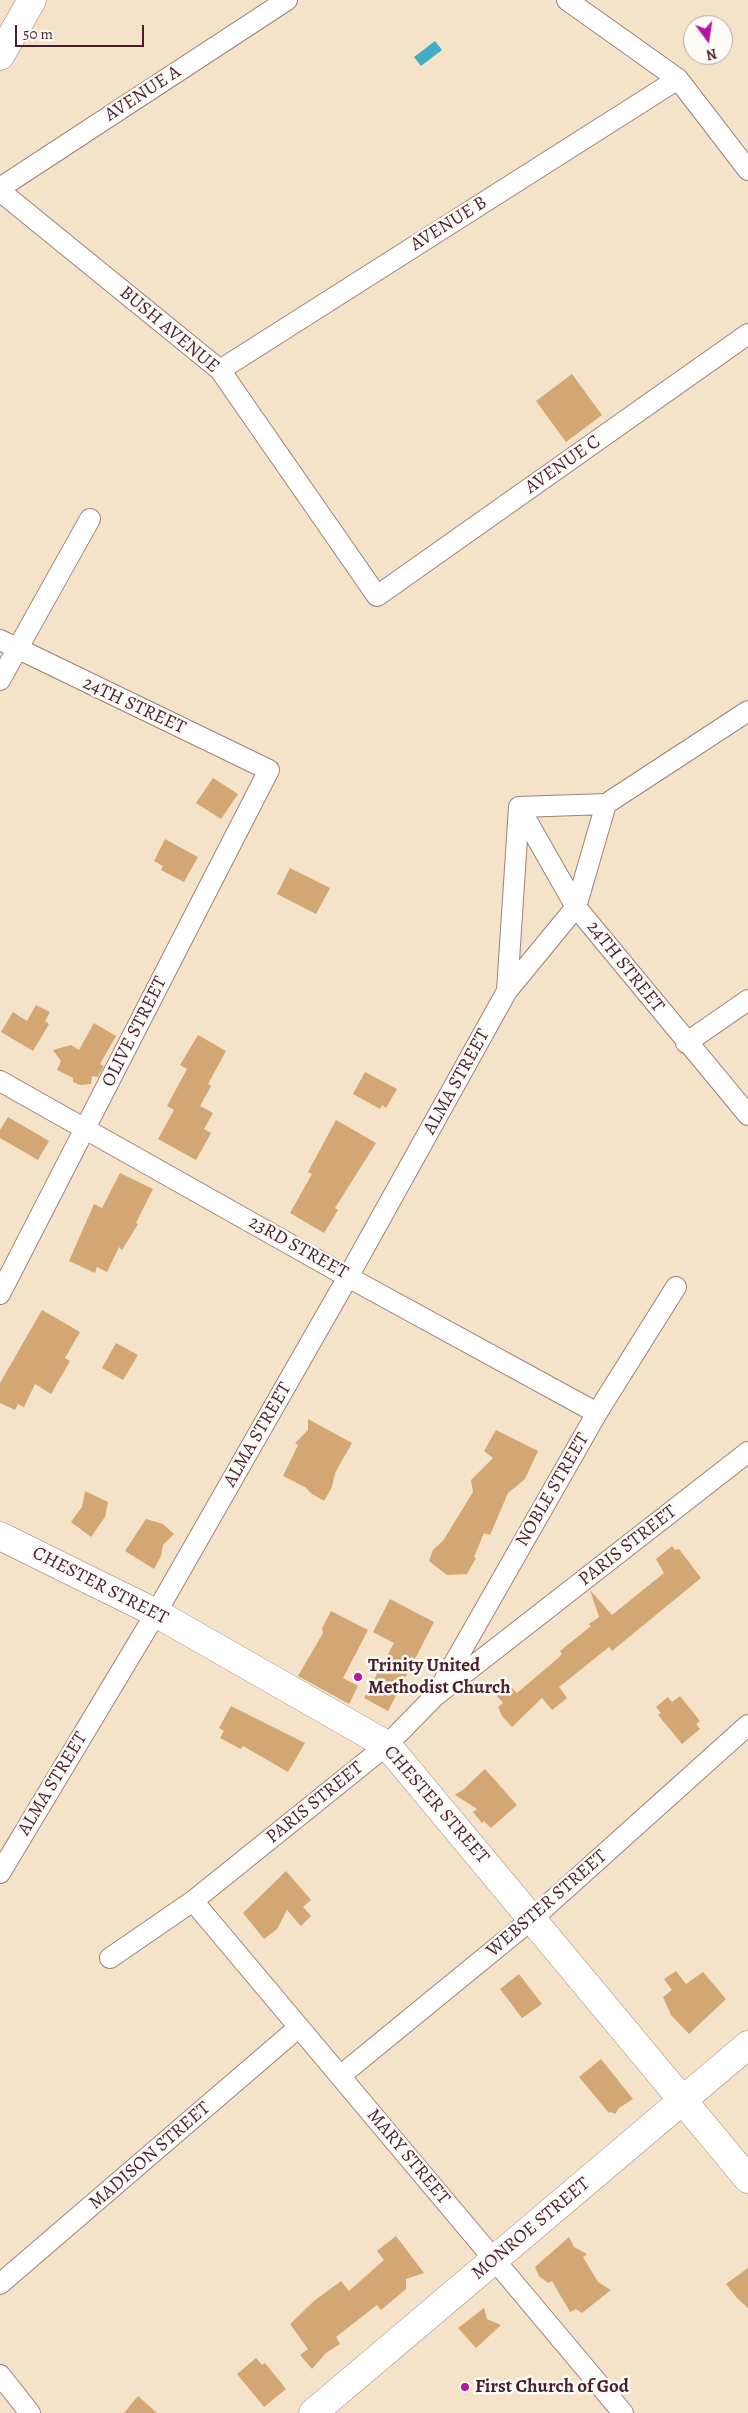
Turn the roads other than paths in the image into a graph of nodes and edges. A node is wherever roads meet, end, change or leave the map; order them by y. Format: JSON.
{"nodes":[{"id":1,"x":32,"y":0,"type":"edge"},
{"id":2,"x":287,"y":0,"type":"edge"},
{"id":3,"x":568,"y":0,"type":"edge"},
{"id":4,"x":0,"y":56,"type":"edge"},
{"id":5,"x":678,"y":79,"type":"junction"},
{"id":6,"x":748,"y":170,"type":"edge"},
{"id":7,"x":0,"y":190,"type":"edge"},
{"id":8,"x":748,"y":334,"type":"edge"},
{"id":9,"x":220,"y":370,"type":"junction"},
{"id":10,"x":90,"y":519,"type":"dead end"},
{"id":11,"x":377,"y":596,"type":"joint"},
{"id":12,"x":8,"y":645,"type":"edge"},
{"id":13,"x":0,"y":680,"type":"edge"},
{"id":14,"x":748,"y":711,"type":"edge"},
{"id":15,"x":269,"y":770,"type":"joint"},
{"id":16,"x":606,"y":804,"type":"junction"},
{"id":17,"x":518,"y":807,"type":"junction"},
{"id":18,"x":576,"y":907,"type":"junction"},
{"id":19,"x":507,"y":991,"type":"junction"},
{"id":20,"x":748,"y":1000,"type":"edge"},
{"id":21,"x":686,"y":1043,"type":"junction"},
{"id":22,"x":0,"y":1081,"type":"edge"},
{"id":23,"x":748,"y":1115,"type":"edge"},
{"id":24,"x":86,"y":1129,"type":"junction"},
{"id":25,"x":348,"y":1277,"type":"junction"},
{"id":26,"x":676,"y":1287,"type":"dead end"},
{"id":27,"x":0,"y":1294,"type":"edge"},
{"id":28,"x":597,"y":1413,"type":"junction"},
{"id":29,"x":748,"y":1452,"type":"edge"},
{"id":30,"x":0,"y":1536,"type":"edge"},
{"id":31,"x":156,"y":1613,"type":"junction"},
{"id":32,"x":436,"y":1696,"type":"junction"},
{"id":33,"x":748,"y":1724,"type":"edge"},
{"id":34,"x":387,"y":1745,"type":"junction"},
{"id":35,"x":0,"y":1873,"type":"edge"},
{"id":36,"x":194,"y":1901,"type":"junction"},
{"id":37,"x":532,"y":1919,"type":"junction"},
{"id":38,"x":110,"y":1958,"type":"dead end"},
{"id":39,"x":299,"y":2027,"type":"junction"},
{"id":40,"x":748,"y":2045,"type":"edge"},
{"id":41,"x":340,"y":2076,"type":"junction"},
{"id":42,"x":683,"y":2100,"type":"junction"},
{"id":43,"x":748,"y":2179,"type":"edge"},
{"id":44,"x":494,"y":2260,"type":"junction"},
{"id":45,"x":0,"y":2284,"type":"edge"},
{"id":46,"x":0,"y":2375,"type":"edge"},
{"id":47,"x":30,"y":2413,"type":"edge"},
{"id":48,"x":313,"y":2413,"type":"edge"},
{"id":49,"x":623,"y":2413,"type":"edge"}],
"edges":[{"from":1,"to":4,"type":"street"},
{"from":2,"to":7,"type":"street","name":"AVENUE A"},
{"from":3,"to":5,"type":"street"},
{"from":5,"to":6,"type":"street"},
{"from":5,"to":9,"type":"street","name":"AVENUE B"},
{"from":7,"to":9,"type":"street","name":"BUSH AVENUE"},
{"from":8,"to":11,"type":"street","name":"AVENUE C"},
{"from":9,"to":11,"type":"street","name":"BUSH AVENUE"},
{"from":10,"to":12,"type":"street"},
{"from":12,"to":13,"type":"street"},
{"from":12,"to":15,"type":"street","name":"24TH STREET"},
{"from":14,"to":16,"type":"street"},
{"from":15,"to":24,"type":"street","name":"OLIVE STREET"},
{"from":16,"to":17,"type":"street"},
{"from":16,"to":18,"type":"street","name":"ALMA STREET"},
{"from":17,"to":18,"type":"street","name":"24TH STREET"},
{"from":17,"to":19,"type":"street","name":"ALMA STREET"},
{"from":18,"to":19,"type":"street","name":"ALMA STREET"},
{"from":18,"to":21,"type":"street","name":"24TH STREET"},
{"from":19,"to":25,"type":"street","name":"ALMA STREET"},
{"from":20,"to":21,"type":"street"},
{"from":21,"to":23,"type":"street","name":"24TH STREET"},
{"from":22,"to":24,"type":"street","name":"23RD STREET"},
{"from":24,"to":25,"type":"street","name":"23RD STREET"},
{"from":24,"to":27,"type":"street","name":"OLIVE STREET"},
{"from":25,"to":28,"type":"street","name":"23RD STREET"},
{"from":25,"to":31,"type":"street","name":"ALMA STREET"},
{"from":26,"to":28,"type":"street","name":"NOBLE STREET"},
{"from":28,"to":32,"type":"street","name":"NOBLE STREET"},
{"from":29,"to":32,"type":"street","name":"PARIS STREET"},
{"from":30,"to":31,"type":"street","name":"CHESTER STREET"},
{"from":31,"to":34,"type":"street","name":"CHESTER STREET"},
{"from":31,"to":35,"type":"street","name":"ALMA STREET"},
{"from":32,"to":34,"type":"street","name":"PARIS STREET"},
{"from":33,"to":37,"type":"street","name":"WEBSTER STREET"},
{"from":34,"to":36,"type":"street","name":"PARIS STREET"},
{"from":34,"to":37,"type":"street","name":"CHESTER STREET"},
{"from":36,"to":38,"type":"street","name":"PARIS STREET"},
{"from":36,"to":39,"type":"street","name":"MARY STREET"},
{"from":37,"to":41,"type":"street","name":"WEBSTER STREET"},
{"from":37,"to":42,"type":"street","name":"CHESTER STREET"},
{"from":39,"to":41,"type":"street","name":"MARY STREET"},
{"from":39,"to":45,"type":"street","name":"MADISON STREET"},
{"from":40,"to":42,"type":"street","name":"MONROE STREET"},
{"from":41,"to":44,"type":"street","name":"MARY STREET"},
{"from":42,"to":43,"type":"street","name":"CHESTER STREET"},
{"from":42,"to":44,"type":"street","name":"MONROE STREET"},
{"from":44,"to":48,"type":"street","name":"MONROE STREET"},
{"from":44,"to":49,"type":"street","name":"MARY STREET"},
{"from":46,"to":47,"type":"street"}]}
